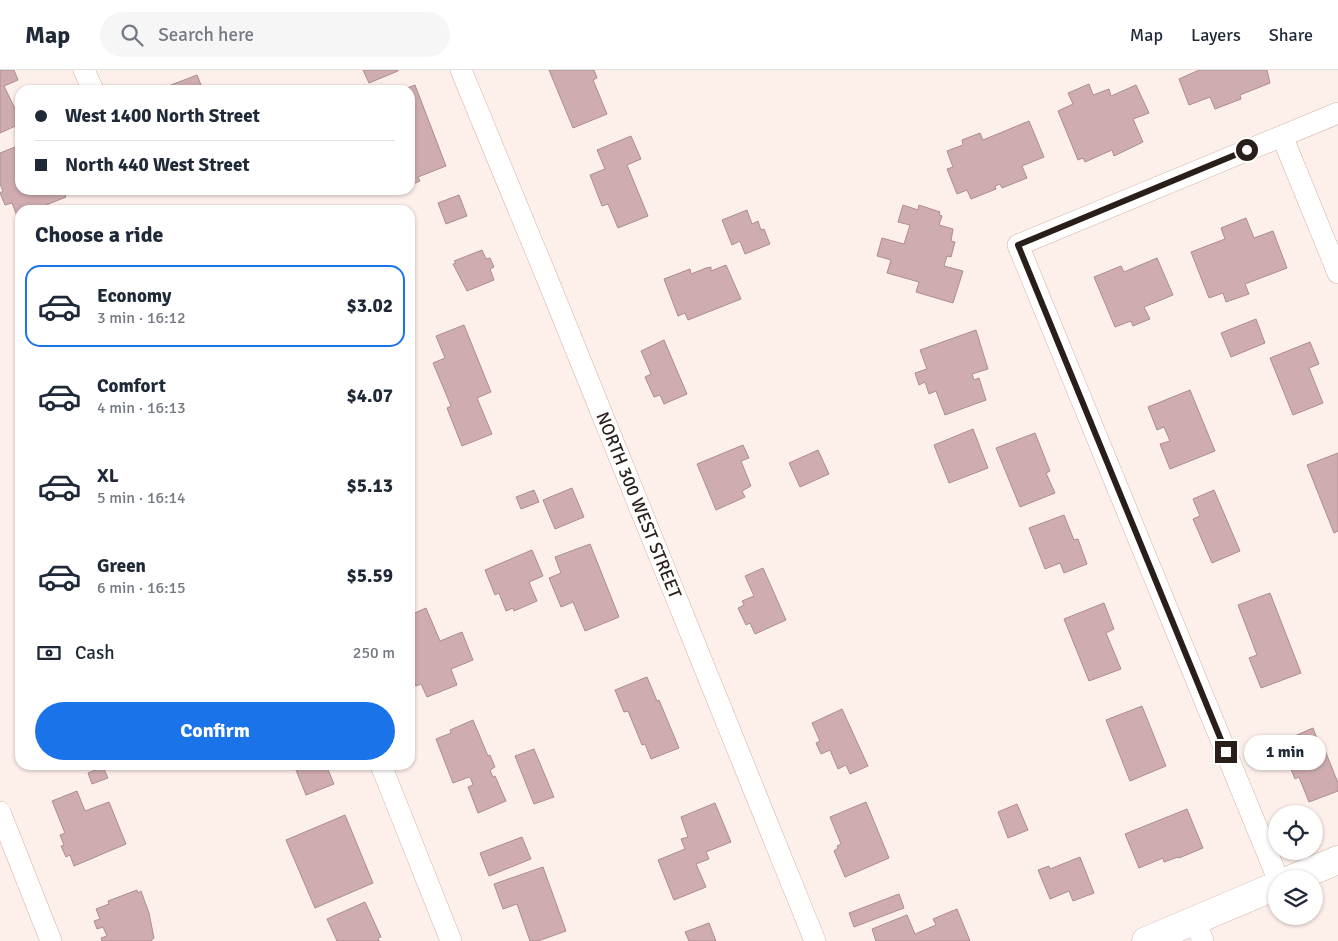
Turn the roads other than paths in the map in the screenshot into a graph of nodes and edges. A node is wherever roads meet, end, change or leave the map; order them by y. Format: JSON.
{"nodes":[{"id":1,"x":84,"y":70,"type":"edge"},
{"id":2,"x":461,"y":70,"type":"edge"},
{"id":3,"x":91,"y":85,"type":"edge"},
{"id":4,"x":1338,"y":113,"type":"edge"},
{"id":5,"x":1282,"y":136,"type":"junction"},
{"id":6,"x":1338,"y":273,"type":"edge"},
{"id":7,"x":382,"y":770,"type":"edge"},
{"id":8,"x":0,"y":812,"type":"edge"},
{"id":9,"x":1338,"y":860,"type":"edge"},
{"id":10,"x":1274,"y":870,"type":"edge"},
{"id":11,"x":1314,"y":870,"type":"edge"},
{"id":12,"x":1268,"y":891,"type":"edge"},
{"id":13,"x":1199,"y":931,"type":"edge"},
{"id":14,"x":51,"y":941,"type":"edge"},
{"id":15,"x":450,"y":941,"type":"edge"},
{"id":16,"x":815,"y":941,"type":"edge"},
{"id":17,"x":1146,"y":941,"type":"edge"}],
"edges":[{"from":1,"to":3,"type":"street"},
{"from":2,"to":16,"type":"street","name":"NORTH 300 WEST STREET"},
{"from":4,"to":5,"type":"street"},
{"from":5,"to":6,"type":"street"},
{"from":5,"to":10,"type":"street"},
{"from":7,"to":15,"type":"street"},
{"from":8,"to":14,"type":"street"},
{"from":9,"to":11,"type":"street"},
{"from":12,"to":13,"type":"street"},
{"from":13,"to":17,"type":"street"}]}
